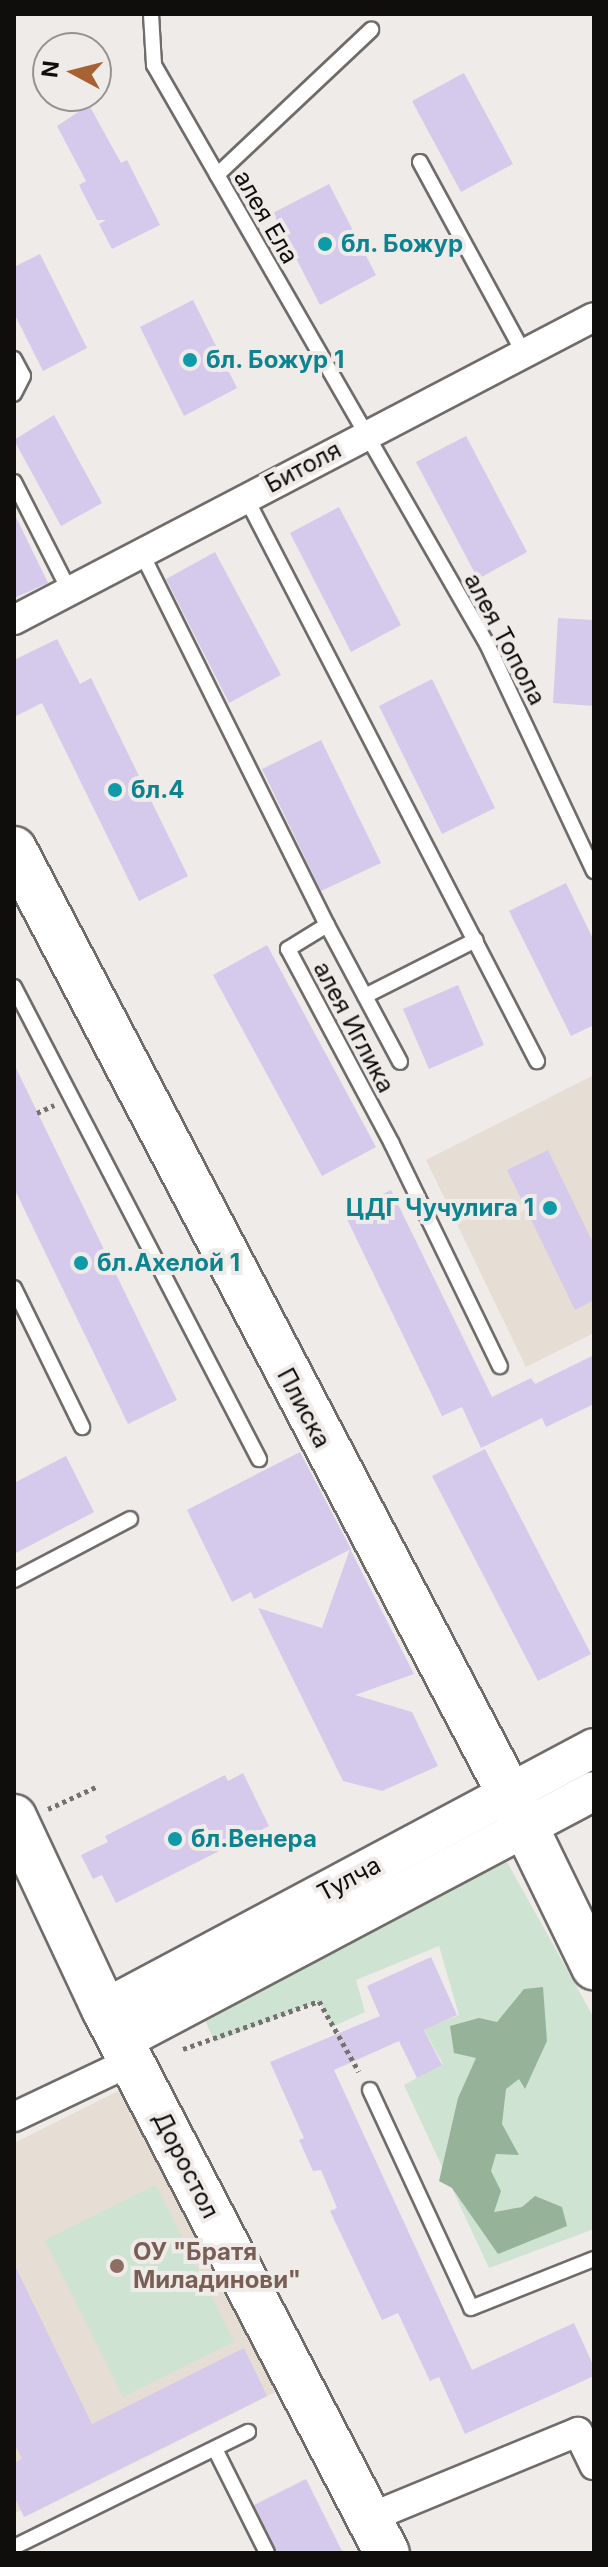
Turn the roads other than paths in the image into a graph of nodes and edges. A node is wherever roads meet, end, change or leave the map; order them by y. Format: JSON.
{"nodes":[{"id":1,"x":151,"y":14,"type":"edge"},
{"id":2,"x":371,"y":30,"type":"dead end"},
{"id":3,"x":420,"y":162,"type":"dead end"},
{"id":4,"x":217,"y":175,"type":"junction"},
{"id":5,"x":594,"y":317,"type":"edge"},
{"id":6,"x":523,"y":352,"type":"junction"},
{"id":7,"x":14,"y":359,"type":"edge"},
{"id":8,"x":14,"y":394,"type":"edge"},
{"id":9,"x":365,"y":435,"type":"junction"},
{"id":10,"x":14,"y":482,"type":"edge"},
{"id":11,"x":246,"y":498,"type":"junction"},
{"id":12,"x":142,"y":554,"type":"junction"},
{"id":13,"x":70,"y":592,"type":"junction"},
{"id":14,"x":14,"y":620,"type":"edge"},
{"id":15,"x":14,"y":849,"type":"edge"},
{"id":16,"x":594,"y":871,"type":"edge"},
{"id":17,"x":327,"y":925,"type":"junction"},
{"id":18,"x":476,"y":940,"type":"junction"},
{"id":19,"x":14,"y":987,"type":"edge"},
{"id":20,"x":365,"y":996,"type":"junction"},
{"id":21,"x":537,"y":1061,"type":"dead end"},
{"id":22,"x":400,"y":1062,"type":"dead end"},
{"id":23,"x":14,"y":1288,"type":"edge"},
{"id":24,"x":500,"y":1366,"type":"dead end"},
{"id":25,"x":82,"y":1427,"type":"dead end"},
{"id":26,"x":259,"y":1459,"type":"dead end"},
{"id":27,"x":130,"y":1519,"type":"dead end"},
{"id":28,"x":14,"y":1580,"type":"edge"},
{"id":29,"x":594,"y":1748,"type":"edge"},
{"id":30,"x":594,"y":1791,"type":"edge"},
{"id":31,"x":516,"y":1810,"type":"junction"},
{"id":32,"x":15,"y":1820,"type":"edge"},
{"id":33,"x":594,"y":1967,"type":"edge"},
{"id":34,"x":119,"y":2037,"type":"junction"},
{"id":35,"x":370,"y":2090,"type":"road end"},
{"id":36,"x":14,"y":2117,"type":"edge"},
{"id":37,"x":594,"y":2259,"type":"edge"},
{"id":38,"x":248,"y":2432,"type":"dead end"},
{"id":39,"x":215,"y":2449,"type":"junction"},
{"id":40,"x":594,"y":2465,"type":"edge"},
{"id":41,"x":378,"y":2535,"type":"edge"},
{"id":42,"x":14,"y":2547,"type":"edge"},
{"id":43,"x":267,"y":2553,"type":"edge"}],
"edges":[{"from":1,"to":4,"type":"lane","name":"алея Ела"},
{"from":2,"to":4,"type":"lane"},
{"from":3,"to":6,"type":"lane"},
{"from":4,"to":9,"type":"lane","name":"алея Ела"},
{"from":5,"to":6,"type":"street","name":"Битоля"},
{"from":6,"to":9,"type":"street","name":"Битоля"},
{"from":7,"to":8,"type":"lane"},
{"from":9,"to":11,"type":"street","name":"Битоля"},
{"from":9,"to":16,"type":"lane","name":"алея Топола"},
{"from":10,"to":13,"type":"lane"},
{"from":11,"to":12,"type":"street","name":"Битоля"},
{"from":11,"to":18,"type":"lane"},
{"from":12,"to":13,"type":"street","name":"Битоля"},
{"from":12,"to":17,"type":"lane","name":"алея Иглика"},
{"from":13,"to":14,"type":"street","name":"Битоля"},
{"from":15,"to":31,"type":"main road","name":"Плиска"},
{"from":17,"to":20,"type":"lane"},
{"from":17,"to":24,"type":"lane","name":"алея Иглика"},
{"from":18,"to":20,"type":"lane"},
{"from":18,"to":21,"type":"lane"},
{"from":19,"to":26,"type":"lane"},
{"from":20,"to":22,"type":"lane"},
{"from":23,"to":25,"type":"lane"},
{"from":27,"to":28,"type":"lane"},
{"from":29,"to":31,"type":"main road","name":"Тулча"},
{"from":30,"to":31,"type":"main road","name":"Тулча"},
{"from":31,"to":33,"type":"main road","name":"Плиска"},
{"from":31,"to":34,"type":"main road","name":"Тулча"},
{"from":32,"to":34,"type":"main road","name":"Доростол"},
{"from":34,"to":36,"type":"street"},
{"from":34,"to":41,"type":"main road","name":"Доростол"},
{"from":35,"to":37,"type":"lane"},
{"from":38,"to":39,"type":"lane"},
{"from":39,"to":42,"type":"lane"},
{"from":39,"to":43,"type":"lane"},
{"from":40,"to":41,"type":"street"}]}
